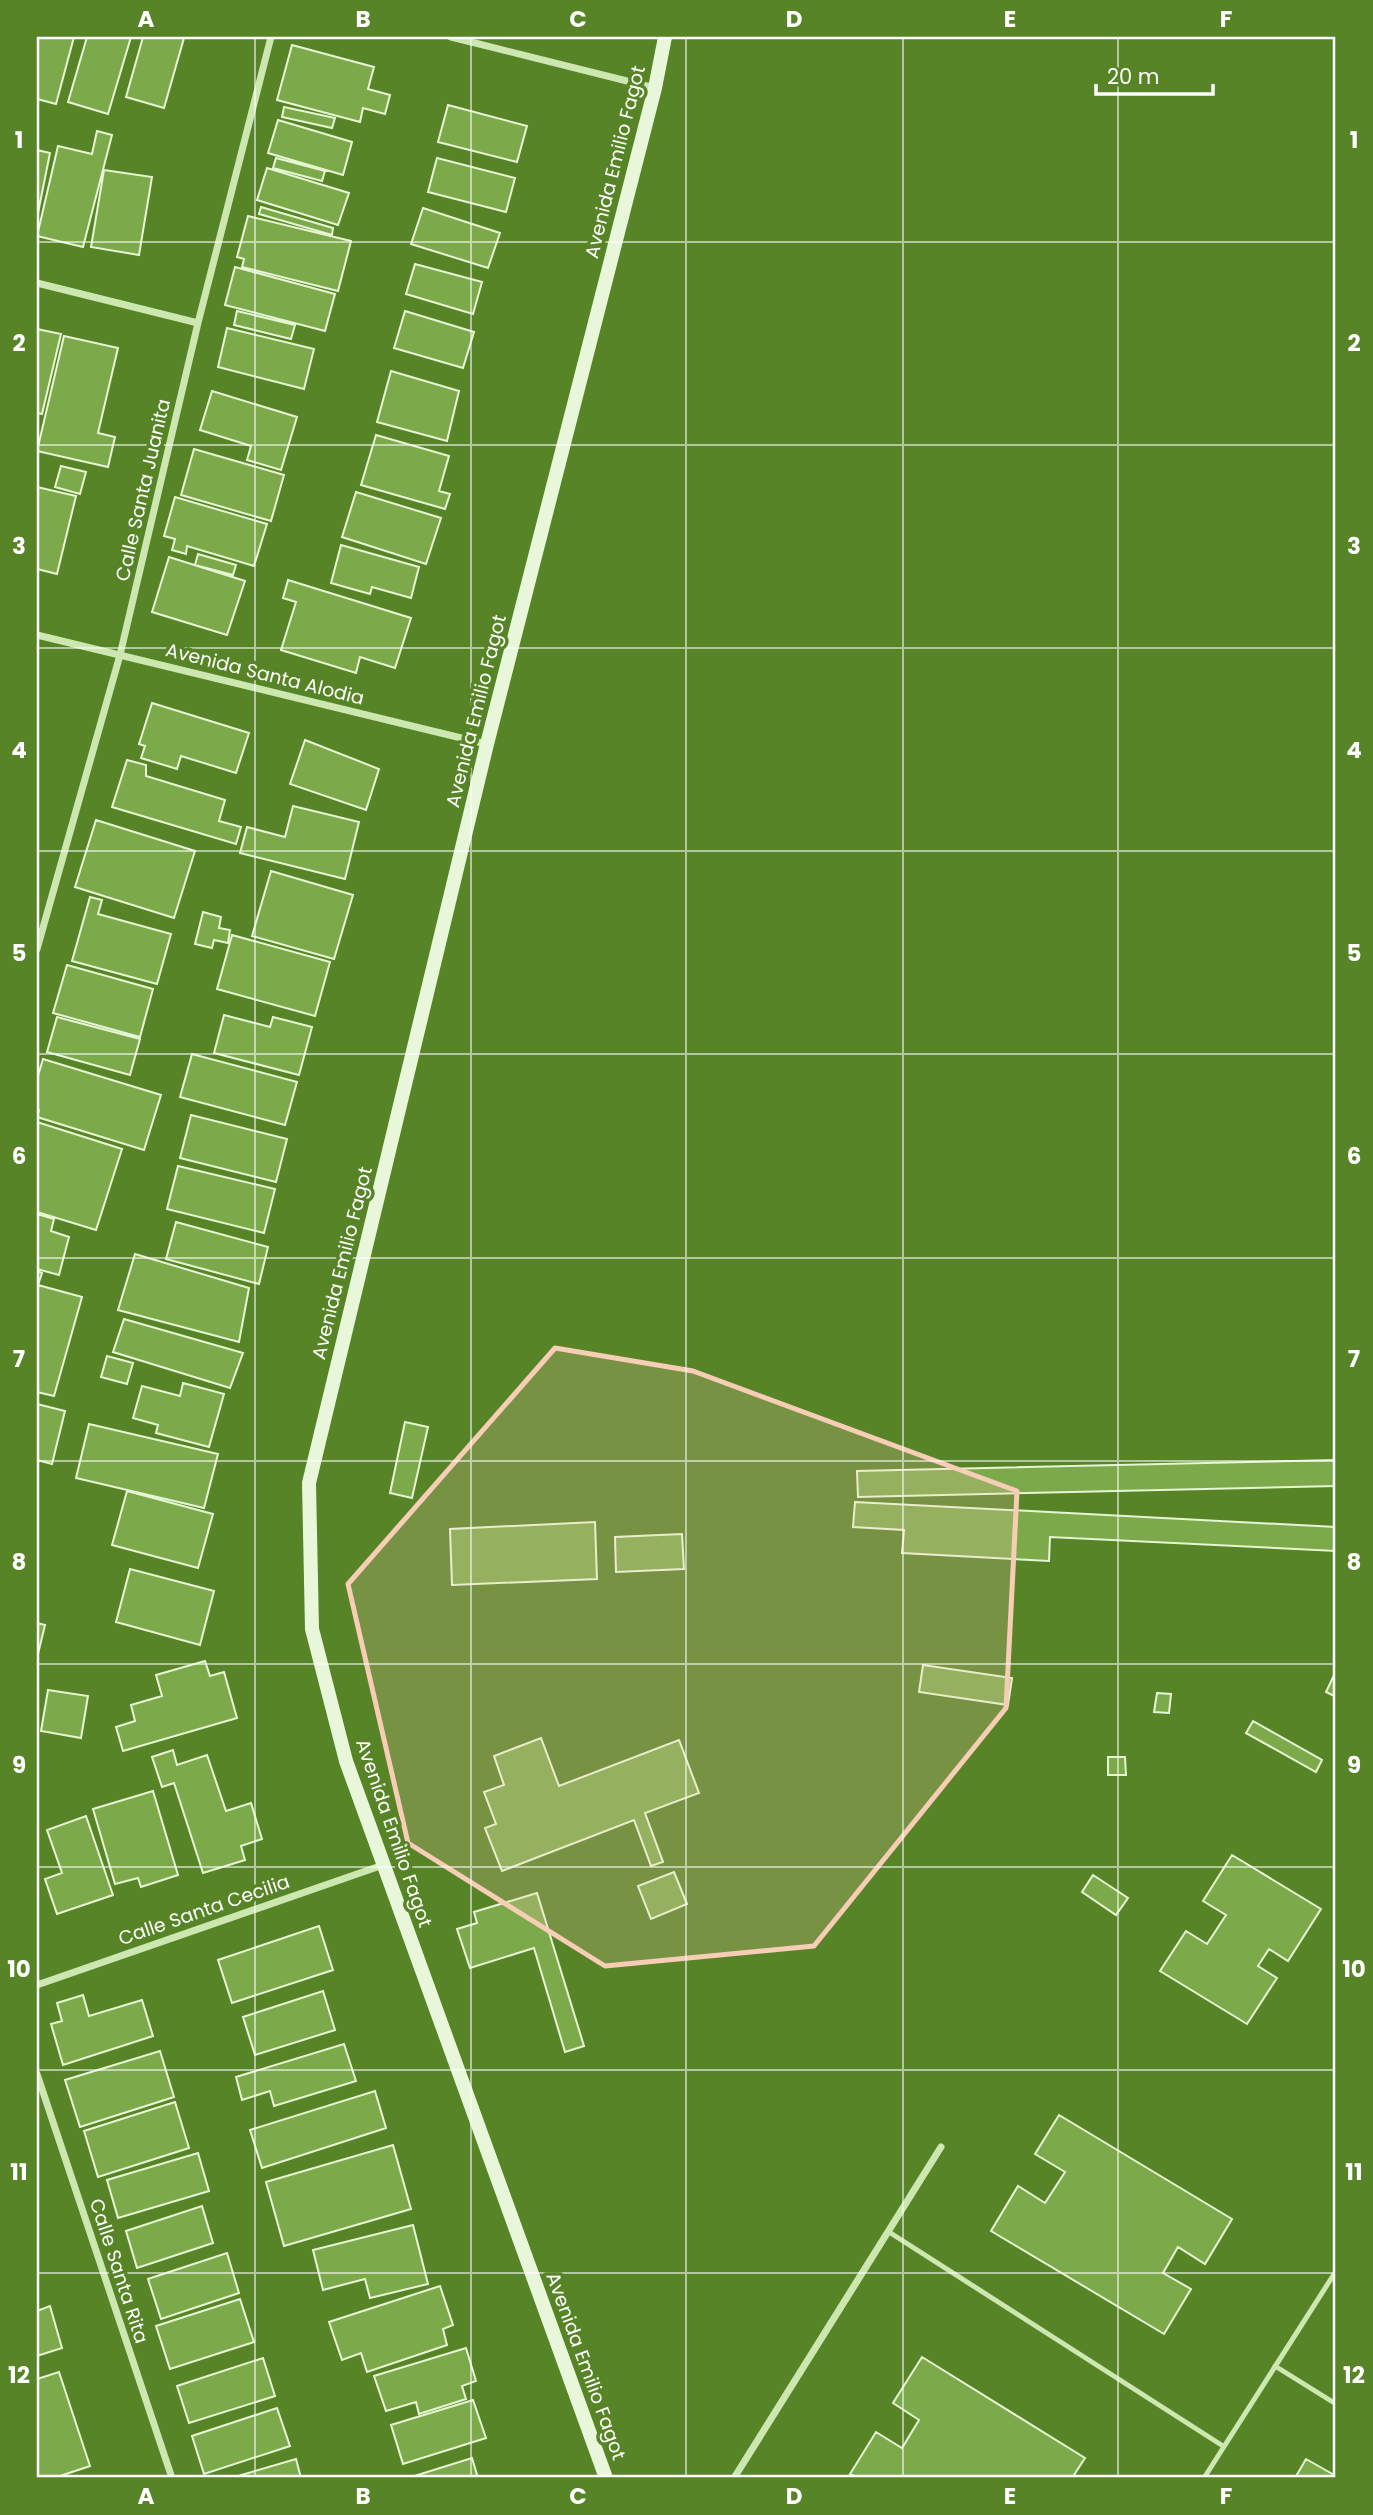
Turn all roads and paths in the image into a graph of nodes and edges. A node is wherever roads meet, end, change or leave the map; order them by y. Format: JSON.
{"nodes":[{"id":1,"x":271,"y":37,"type":"edge"},
{"id":2,"x":451,"y":37,"type":"edge"},
{"id":3,"x":665,"y":37,"type":"edge"},
{"id":4,"x":655,"y":88,"type":"junction"},
{"id":5,"x":37,"y":283,"type":"edge"},
{"id":6,"x":198,"y":323,"type":"junction"},
{"id":7,"x":37,"y":635,"type":"edge"},
{"id":8,"x":120,"y":655,"type":"junction"},
{"id":9,"x":487,"y":744,"type":"junction"},
{"id":10,"x":37,"y":949,"type":"edge"},
{"id":11,"x":383,"y":1865,"type":"junction"},
{"id":12,"x":37,"y":1984,"type":"edge"},
{"id":13,"x":37,"y":2074,"type":"edge"},
{"id":14,"x":941,"y":2147,"type":"dead end"},
{"id":15,"x":889,"y":2232,"type":"junction"},
{"id":16,"x":1336,"y":2271,"type":"edge"},
{"id":17,"x":1275,"y":2366,"type":"junction"},
{"id":18,"x":1336,"y":2404,"type":"edge"},
{"id":19,"x":1223,"y":2446,"type":"junction"},
{"id":20,"x":172,"y":2478,"type":"edge"},
{"id":21,"x":606,"y":2478,"type":"edge"},
{"id":22,"x":734,"y":2478,"type":"edge"},
{"id":23,"x":1203,"y":2478,"type":"edge"}],
"edges":[{"from":1,"to":6,"type":"street","name":"Calle Santa Juanita"},
{"from":2,"to":4,"type":"street"},
{"from":3,"to":4,"type":"street","name":"Avenida Emilio Fagot"},
{"from":4,"to":9,"type":"street","name":"Avenida Emilio Fagot"},
{"from":5,"to":6,"type":"street"},
{"from":6,"to":8,"type":"street","name":"Calle Santa Juanita"},
{"from":7,"to":8,"type":"street","name":"Avenida Santa Alodia"},
{"from":8,"to":9,"type":"street","name":"Avenida Santa Alodia"},
{"from":8,"to":10,"type":"street","name":"Calle Santa Juanita"},
{"from":9,"to":11,"type":"street","name":"Avenida Emilio Fagot"},
{"from":11,"to":12,"type":"street","name":"Calle Santa Cecilia"},
{"from":11,"to":21,"type":"street","name":"Avenida Emilio Fagot"},
{"from":13,"to":20,"type":"street","name":"Calle Santa Rita"},
{"from":14,"to":15,"type":"street"},
{"from":15,"to":19,"type":"lane"},
{"from":15,"to":22,"type":"street"},
{"from":16,"to":17,"type":"lane"},
{"from":17,"to":18,"type":"lane"},
{"from":17,"to":19,"type":"lane"},
{"from":19,"to":23,"type":"lane"}]}
